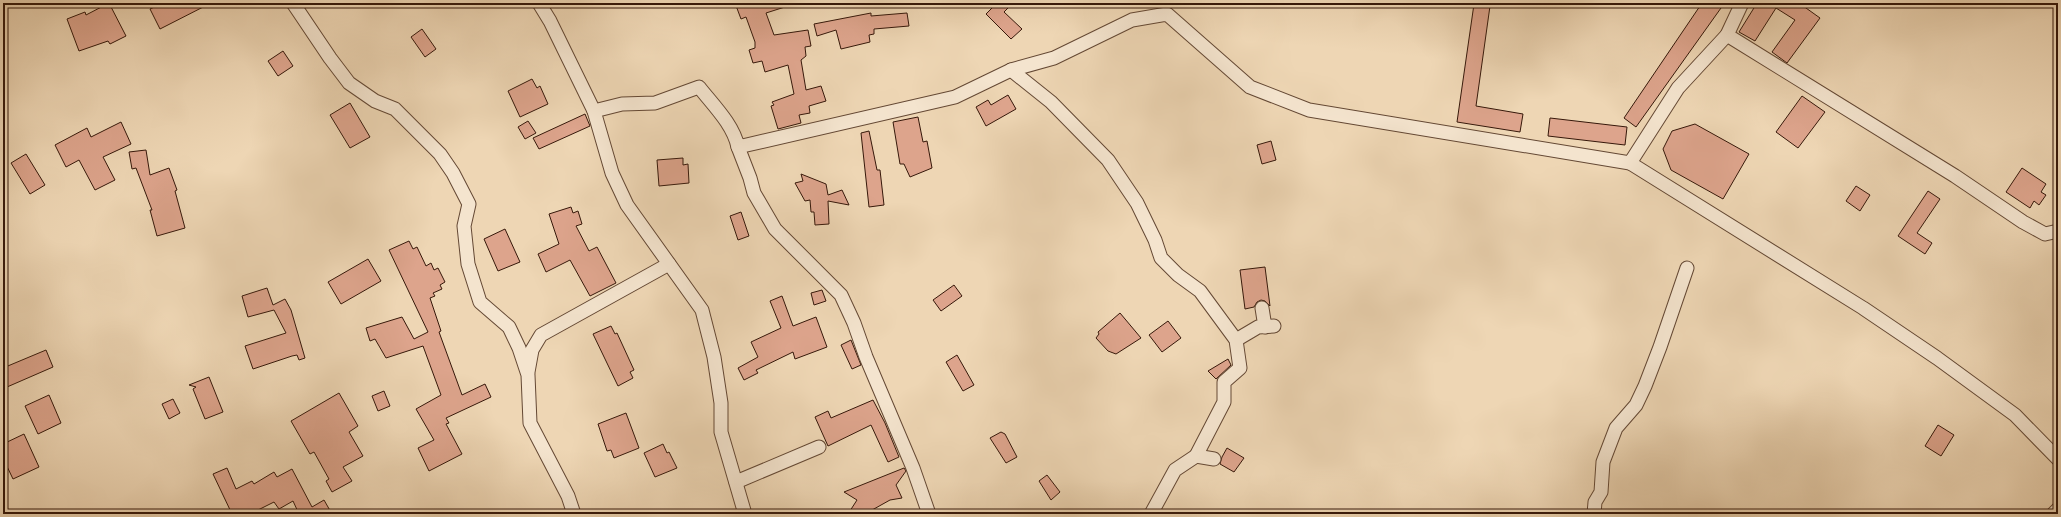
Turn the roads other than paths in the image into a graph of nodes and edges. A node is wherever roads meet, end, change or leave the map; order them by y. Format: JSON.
{"nodes":[{"id":1,"x":293,"y":3,"type":"edge"},
{"id":2,"x":539,"y":3,"type":"edge"},
{"id":3,"x":1742,"y":3,"type":"edge"},
{"id":4,"x":1727,"y":35,"type":"junction"},
{"id":5,"x":1012,"y":70,"type":"junction"},
{"id":6,"x":594,"y":111,"type":"junction"},
{"id":7,"x":738,"y":147,"type":"junction"},
{"id":8,"x":1630,"y":163,"type":"junction"},
{"id":9,"x":2058,"y":231,"type":"edge"},
{"id":10,"x":669,"y":264,"type":"junction"},
{"id":11,"x":1687,"y":268,"type":"dead end"},
{"id":12,"x":1262,"y":308,"type":"dead end"},
{"id":13,"x":1236,"y":340,"type":"junction"},
{"id":14,"x":528,"y":375,"type":"junction"},
{"id":15,"x":819,"y":447,"type":"dead end"},
{"id":16,"x":1196,"y":456,"type":"junction"},
{"id":17,"x":1214,"y":459,"type":"dead end"},
{"id":18,"x":2058,"y":459,"type":"edge"},
{"id":19,"x":736,"y":482,"type":"junction"},
{"id":20,"x":2058,"y":509,"type":"edge"},
{"id":21,"x":744,"y":513,"type":"edge"},
{"id":22,"x":574,"y":514,"type":"edge"},
{"id":23,"x":929,"y":514,"type":"edge"},
{"id":24,"x":1151,"y":514,"type":"edge"},
{"id":25,"x":1594,"y":514,"type":"edge"},
{"id":26,"x":2053,"y":514,"type":"edge"}],
"edges":[{"from":1,"to":14,"type":"street"},
{"from":2,"to":6,"type":"street"},
{"from":3,"to":4,"type":"street"},
{"from":4,"to":8,"type":"street"},
{"from":4,"to":9,"type":"street"},
{"from":5,"to":7,"type":"street"},
{"from":5,"to":8,"type":"street"},
{"from":5,"to":13,"type":"street"},
{"from":6,"to":7,"type":"street"},
{"from":6,"to":10,"type":"street"},
{"from":7,"to":23,"type":"street"},
{"from":8,"to":18,"type":"street"},
{"from":10,"to":14,"type":"street"},
{"from":10,"to":19,"type":"street"},
{"from":11,"to":25,"type":"street"},
{"from":12,"to":13,"type":"street"},
{"from":13,"to":16,"type":"street"},
{"from":14,"to":22,"type":"street"},
{"from":15,"to":19,"type":"street"},
{"from":16,"to":17,"type":"street"},
{"from":16,"to":24,"type":"street"},
{"from":19,"to":21,"type":"street"},
{"from":20,"to":26,"type":"street"}]}
